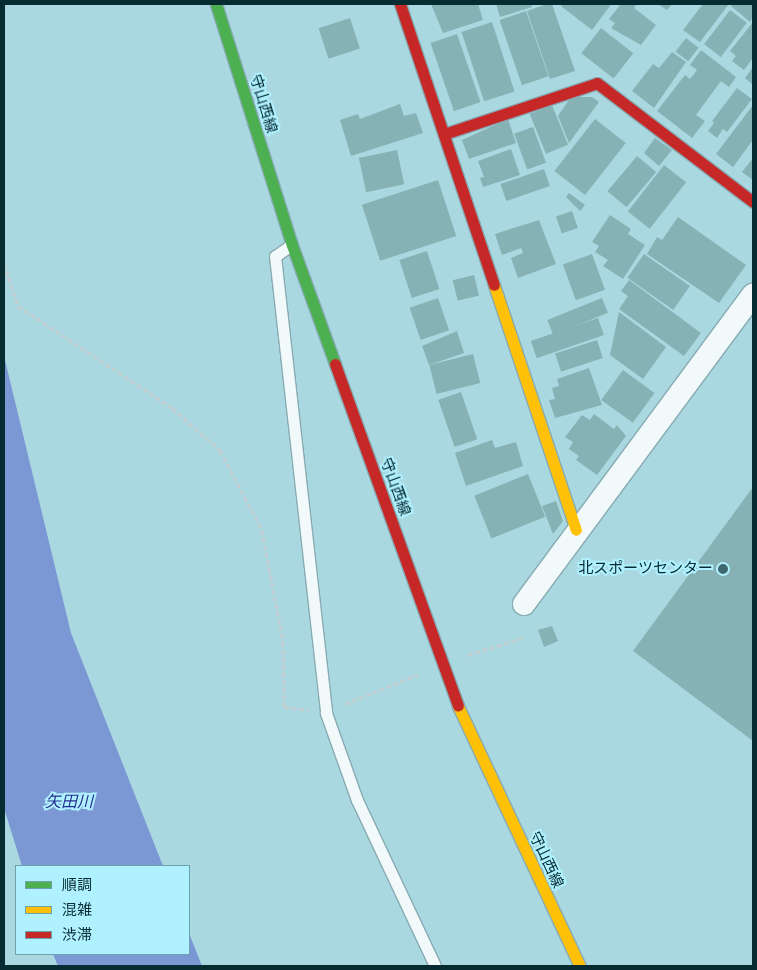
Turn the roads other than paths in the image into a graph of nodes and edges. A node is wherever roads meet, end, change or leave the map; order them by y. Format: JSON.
{"nodes":[{"id":1,"x":216,"y":4,"type":"edge"},
{"id":2,"x":400,"y":4,"type":"edge"},
{"id":3,"x":444,"y":134,"type":"junction"},
{"id":4,"x":753,"y":202,"type":"edge"},
{"id":5,"x":292,"y":245,"type":"junction"},
{"id":6,"x":753,"y":294,"type":"edge"},
{"id":7,"x":576,"y":530,"type":"junction"},
{"id":8,"x":524,"y":604,"type":"dead end"},
{"id":9,"x":435,"y":966,"type":"edge"},
{"id":10,"x":580,"y":966,"type":"edge"}],
"edges":[{"from":1,"to":5,"type":"main road","name":"守山西線"},
{"from":2,"to":3,"type":"main road"},
{"from":3,"to":4,"type":"main road"},
{"from":3,"to":7,"type":"main road"},
{"from":5,"to":9,"type":"lane"},
{"from":5,"to":10,"type":"main road","name":"守山西線"},
{"from":6,"to":7,"type":"street"},
{"from":7,"to":8,"type":"street"}]}
